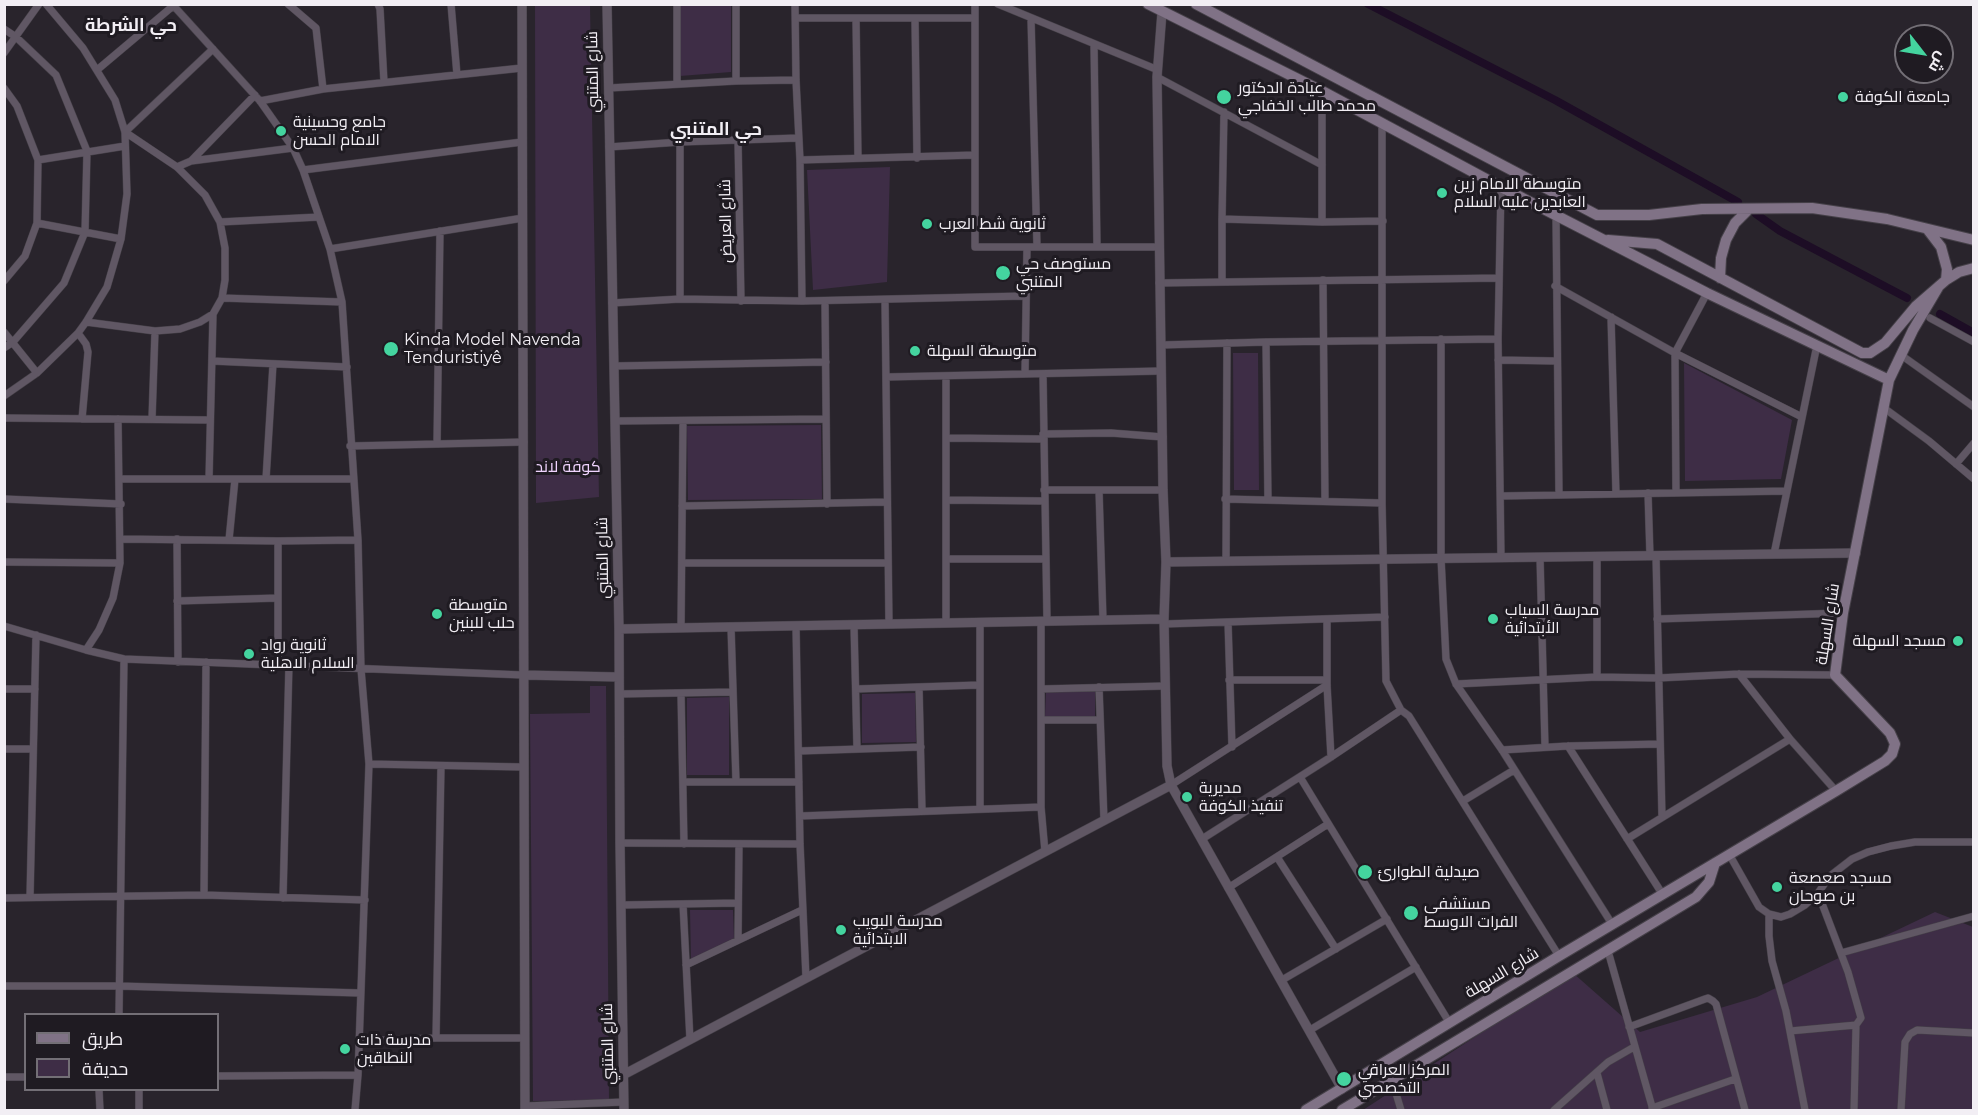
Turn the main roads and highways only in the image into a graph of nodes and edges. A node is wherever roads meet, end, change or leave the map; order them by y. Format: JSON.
{"nodes":[{"id":1,"x":1148,"y":4,"type":"edge"},
{"id":2,"x":1196,"y":4,"type":"edge"},
{"id":3,"x":1749,"y":209,"type":"junction"},
{"id":4,"x":1928,"y":230,"type":"junction"},
{"id":5,"x":1603,"y":240,"type":"junction"},
{"id":6,"x":1974,"y":240,"type":"edge"},
{"id":7,"x":1974,"y":268,"type":"edge"},
{"id":8,"x":1720,"y":278,"type":"junction"},
{"id":9,"x":1942,"y":283,"type":"junction"},
{"id":10,"x":1889,"y":380,"type":"junction"},
{"id":11,"x":1715,"y":862,"type":"junction"},
{"id":12,"x":1306,"y":1110,"type":"edge"},
{"id":13,"x":1341,"y":1110,"type":"edge"}],
"edges":[{"from":1,"to":5,"type":"main road"},
{"from":2,"to":3,"type":"main road"},
{"from":3,"to":4,"type":"main road"},
{"from":3,"to":8,"type":"main road"},
{"from":4,"to":6,"type":"main road"},
{"from":4,"to":9,"type":"main road"},
{"from":5,"to":8,"type":"main road"},
{"from":5,"to":10,"type":"main road"},
{"from":7,"to":9,"type":"main road"},
{"from":8,"to":9,"type":"main road"},
{"from":9,"to":10,"type":"main road","name":"شارع السهلة"},
{"from":10,"to":11,"type":"main road","name":"شارع السهلة"},
{"from":11,"to":12,"type":"main road","name":"شارع السهلة"},
{"from":11,"to":13,"type":"main road"}]}
